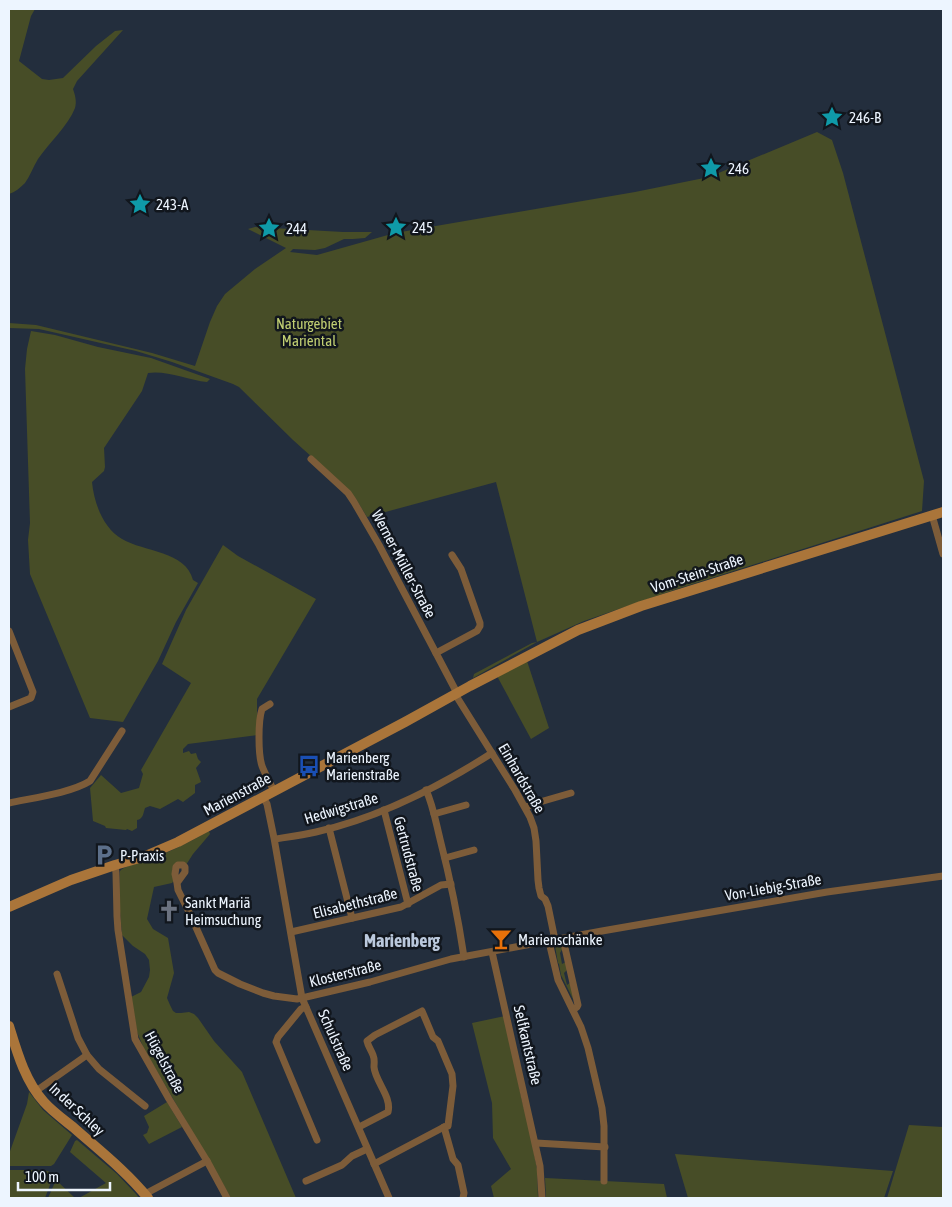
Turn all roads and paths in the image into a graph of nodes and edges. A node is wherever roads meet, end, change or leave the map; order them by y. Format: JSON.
{"nodes":[{"id":1,"x":311,"y":458,"type":"dead end"},
{"id":2,"x":943,"y":512,"type":"edge"},
{"id":3,"x":932,"y":515,"type":"junction"},
{"id":4,"x":943,"y":554,"type":"edge"},
{"id":5,"x":452,"y":555,"type":"dead end"},
{"id":6,"x":9,"y":631,"type":"edge"},
{"id":7,"x":436,"y":653,"type":"junction"},
{"id":8,"x":470,"y":686,"type":"joint"},
{"id":9,"x":456,"y":694,"type":"junction"},
{"id":10,"x":270,"y":704,"type":"dead end"},
{"id":11,"x":9,"y":707,"type":"edge"},
{"id":12,"x":122,"y":731,"type":"dead end"},
{"id":13,"x":492,"y":753,"type":"junction"},
{"id":14,"x":426,"y":790,"type":"junction"},
{"id":15,"x":274,"y":791,"type":"junction"},
{"id":16,"x":571,"y":793,"type":"dead end"},
{"id":17,"x":263,"y":797,"type":"junction"},
{"id":18,"x":9,"y":803,"type":"edge"},
{"id":19,"x":466,"y":805,"type":"dead end"},
{"id":20,"x":526,"y":808,"type":"junction"},
{"id":21,"x":384,"y":810,"type":"junction"},
{"id":22,"x":434,"y":814,"type":"junction"},
{"id":23,"x":329,"y":828,"type":"junction"},
{"id":24,"x":274,"y":839,"type":"junction"},
{"id":25,"x":474,"y":850,"type":"dead end"},
{"id":26,"x":445,"y":858,"type":"junction"},
{"id":27,"x":115,"y":865,"type":"junction"},
{"id":28,"x":943,"y":876,"type":"edge"},
{"id":29,"x":177,"y":883,"type":"dead end"},
{"id":30,"x":451,"y":884,"type":"junction"},
{"id":31,"x":408,"y":904,"type":"junction"},
{"id":32,"x":9,"y":907,"type":"edge"},
{"id":33,"x":352,"y":918,"type":"junction"},
{"id":34,"x":608,"y":930,"type":"joint"},
{"id":35,"x":291,"y":932,"type":"junction"},
{"id":36,"x":563,"y":939,"type":"junction"},
{"id":37,"x":552,"y":941,"type":"junction"},
{"id":38,"x":492,"y":952,"type":"junction"},
{"id":39,"x":464,"y":957,"type":"junction"},
{"id":40,"x":57,"y":974,"type":"dead end"},
{"id":41,"x":302,"y":998,"type":"junction"},
{"id":42,"x":306,"y":1007,"type":"junction"},
{"id":43,"x":573,"y":1010,"type":"junction"},
{"id":44,"x":9,"y":1026,"type":"edge"},
{"id":45,"x":87,"y":1055,"type":"junction"},
{"id":46,"x":36,"y":1091,"type":"junction"},
{"id":47,"x":145,"y":1106,"type":"dead end"},
{"id":48,"x":358,"y":1127,"type":"junction"},
{"id":49,"x":444,"y":1127,"type":"junction"},
{"id":50,"x":317,"y":1140,"type":"dead end"},
{"id":51,"x":536,"y":1143,"type":"junction"},
{"id":52,"x":605,"y":1147,"type":"junction"},
{"id":53,"x":367,"y":1149,"type":"junction"},
{"id":54,"x":206,"y":1161,"type":"junction"},
{"id":55,"x":374,"y":1164,"type":"junction"},
{"id":56,"x":306,"y":1180,"type":"dead end"},
{"id":57,"x":604,"y":1181,"type":"dead end"},
{"id":58,"x":147,"y":1196,"type":"edge"},
{"id":59,"x":227,"y":1198,"type":"edge"},
{"id":60,"x":389,"y":1198,"type":"edge"},
{"id":61,"x":463,"y":1198,"type":"edge"},
{"id":62,"x":542,"y":1198,"type":"edge"}],
"edges":[{"from":1,"to":7,"type":"street","name":"Werner-Müller-Straße"},
{"from":2,"to":3,"type":"main road","name":"Vom-Stein-Straße"},
{"from":3,"to":4,"type":"street"},
{"from":3,"to":8,"type":"main road","name":"Vom-Stein-Straße"},
{"from":5,"to":7,"type":"street"},
{"from":6,"to":11,"type":"street"},
{"from":7,"to":9,"type":"street","name":"Werner-Müller-Straße"},
{"from":8,"to":9,"type":"main road","name":"Marienstraße"},
{"from":9,"to":13,"type":"street","name":"Einhardstraße"},
{"from":9,"to":15,"type":"main road","name":"Marienstraße"},
{"from":10,"to":15,"type":"street"},
{"from":12,"to":18,"type":"street"},
{"from":13,"to":14,"type":"street","name":"Hedwigstraße"},
{"from":13,"to":20,"type":"street","name":"Einhardstraße"},
{"from":14,"to":21,"type":"street","name":"Hedwigstraße"},
{"from":14,"to":22,"type":"street"},
{"from":15,"to":17,"type":"main road","name":"Marienstraße"},
{"from":16,"to":20,"type":"street"},
{"from":17,"to":24,"type":"street","name":"Schulstraße"},
{"from":17,"to":27,"type":"main road","name":"Marienstraße"},
{"from":19,"to":22,"type":"street"},
{"from":20,"to":37,"type":"street","name":"Einhardstraße"},
{"from":21,"to":23,"type":"street","name":"Hedwigstraße"},
{"from":21,"to":31,"type":"street","name":"Gertrudstraße"},
{"from":22,"to":26,"type":"street"},
{"from":23,"to":24,"type":"street","name":"Hedwigstraße"},
{"from":23,"to":33,"type":"street"},
{"from":24,"to":35,"type":"street","name":"Schulstraße"},
{"from":25,"to":26,"type":"street"},
{"from":26,"to":30,"type":"street"},
{"from":27,"to":32,"type":"main road","name":"Marienstraße"},
{"from":27,"to":54,"type":"street","name":"Hügelstraße"},
{"from":28,"to":34,"type":"street","name":"Von-Liebig-Straße"},
{"from":29,"to":41,"type":"street","name":"Klosterstraße"},
{"from":30,"to":31,"type":"street","name":"Elisabethstraße"},
{"from":30,"to":39,"type":"street"},
{"from":31,"to":33,"type":"street","name":"Elisabethstraße"},
{"from":33,"to":35,"type":"street","name":"Elisabethstraße"},
{"from":34,"to":36,"type":"street","name":"Klosterstraße"},
{"from":35,"to":41,"type":"street","name":"Schulstraße"},
{"from":36,"to":37,"type":"street","name":"Klosterstraße"},
{"from":36,"to":43,"type":"street"},
{"from":37,"to":38,"type":"street","name":"Klosterstraße"},
{"from":37,"to":43,"type":"street","name":"Einhardstraße"},
{"from":38,"to":39,"type":"street","name":"Klosterstraße"},
{"from":38,"to":51,"type":"street","name":"Selfkantstraße"},
{"from":39,"to":41,"type":"street","name":"Klosterstraße"},
{"from":40,"to":45,"type":"street"},
{"from":41,"to":42,"type":"street","name":"Schulstraße"},
{"from":42,"to":48,"type":"street","name":"Schulstraße"},
{"from":42,"to":50,"type":"street"},
{"from":43,"to":52,"type":"street","name":"Einhardstraße"},
{"from":44,"to":46,"type":"main road","name":"In der Schley"},
{"from":45,"to":46,"type":"street"},
{"from":45,"to":47,"type":"street"},
{"from":46,"to":58,"type":"main road","name":"In der Schley"},
{"from":48,"to":49,"type":"street"},
{"from":48,"to":53,"type":"street","name":"Schulstraße"},
{"from":49,"to":55,"type":"street"},
{"from":49,"to":61,"type":"street"},
{"from":51,"to":52,"type":"street"},
{"from":51,"to":62,"type":"street","name":"Selfkantstraße"},
{"from":52,"to":57,"type":"street","name":"Einhardstraße"},
{"from":53,"to":55,"type":"street","name":"Schulstraße"},
{"from":53,"to":56,"type":"street"},
{"from":54,"to":58,"type":"street"},
{"from":54,"to":59,"type":"street","name":"Hügelstraße"},
{"from":55,"to":60,"type":"street","name":"Schulstraße"}]}
